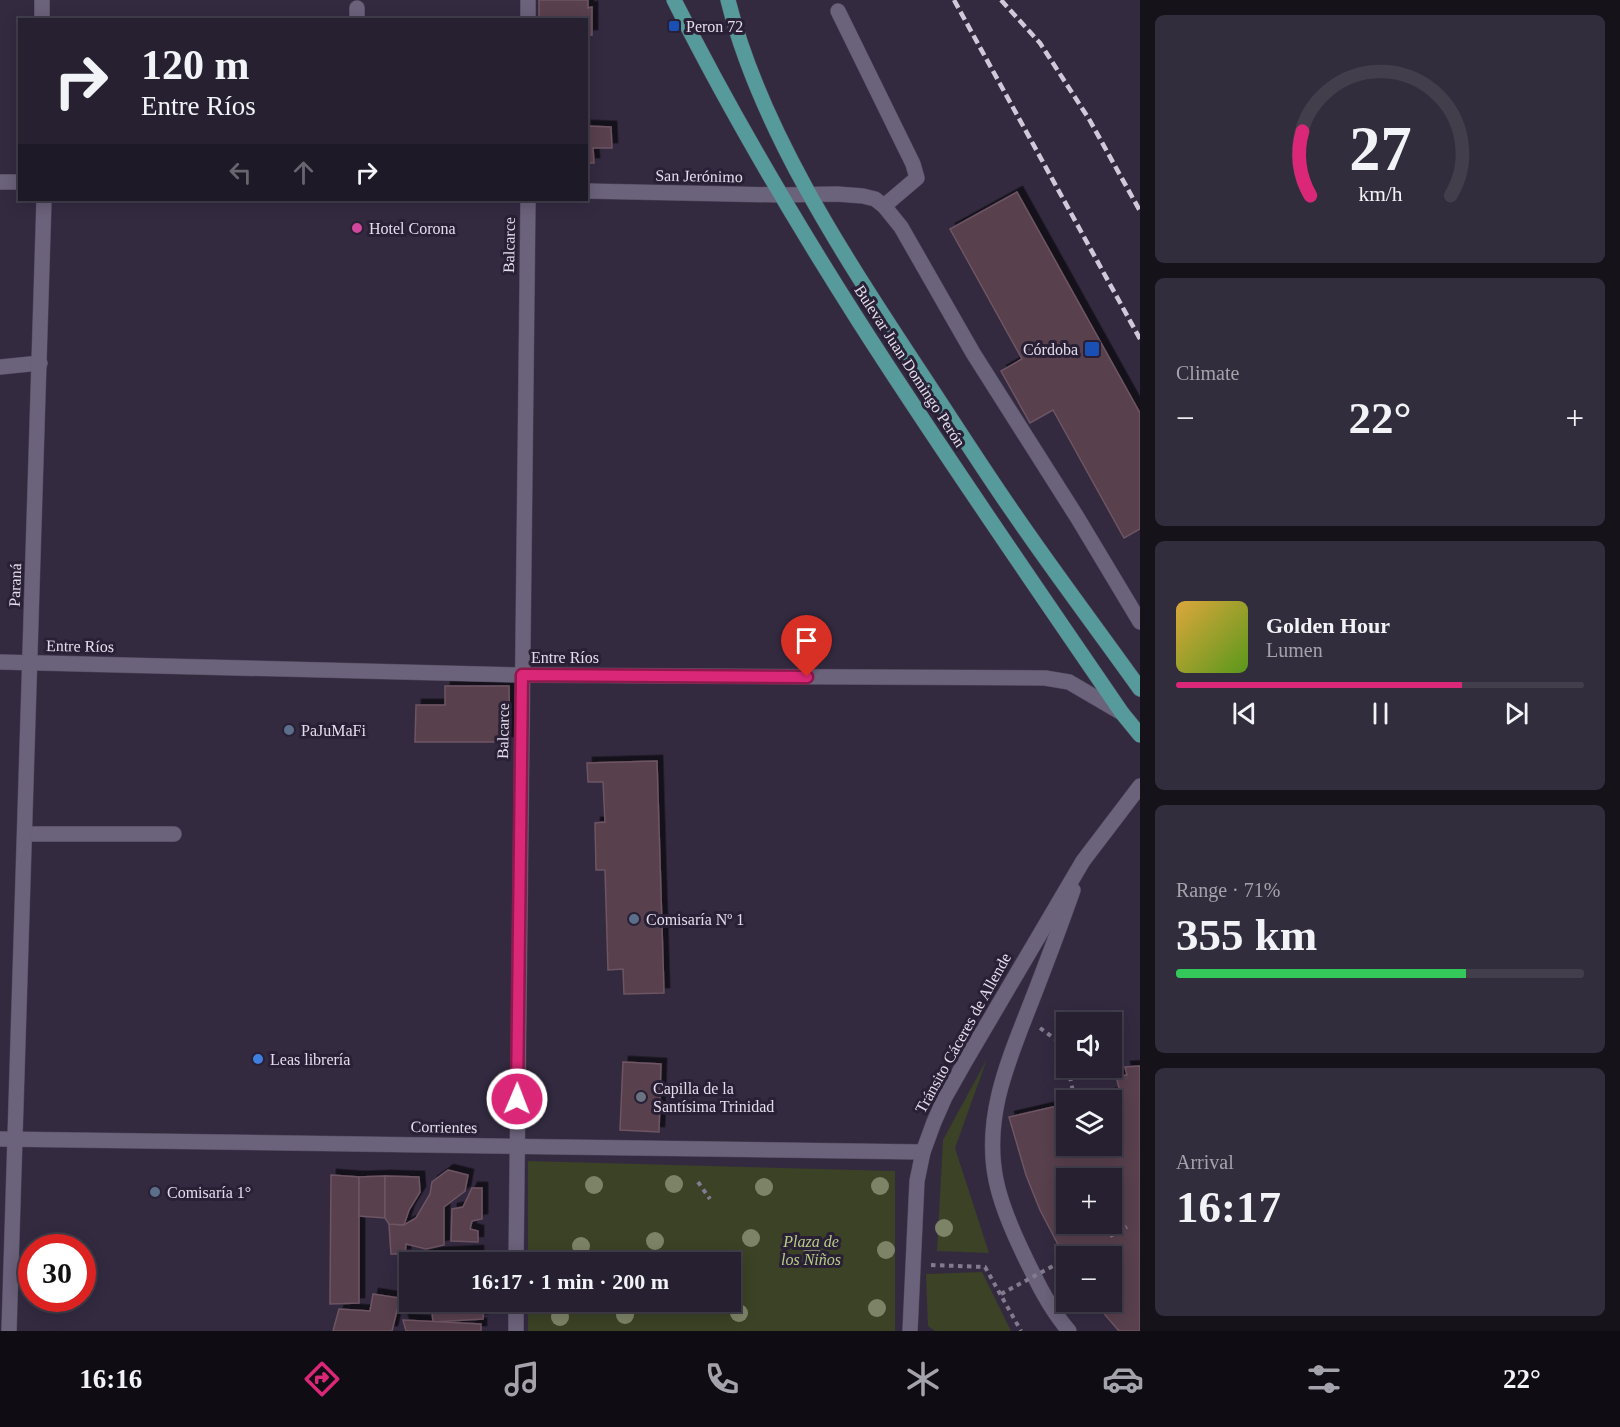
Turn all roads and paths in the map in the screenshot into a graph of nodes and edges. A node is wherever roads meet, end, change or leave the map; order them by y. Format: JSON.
{"nodes":[{"id":1,"x":42,"y":0,"type":"edge"},
{"id":2,"x":528,"y":0,"type":"edge"},
{"id":3,"x":674,"y":0,"type":"edge"},
{"id":4,"x":728,"y":0,"type":"edge"},
{"id":5,"x":838,"y":11,"type":"dead end"},
{"id":6,"x":42,"y":18,"type":"edge"},
{"id":7,"x":528,"y":18,"type":"edge"},
{"id":8,"x":0,"y":182,"type":"edge"},
{"id":9,"x":18,"y":182,"type":"edge"},
{"id":10,"x":588,"y":191,"type":"edge"},
{"id":11,"x":781,"y":195,"type":"junction"},
{"id":12,"x":810,"y":195,"type":"junction"},
{"id":13,"x":44,"y":201,"type":"edge"},
{"id":14,"x":528,"y":201,"type":"edge"},
{"id":15,"x":884,"y":206,"type":"junction"},
{"id":16,"x":40,"y":363,"type":"junction"},
{"id":17,"x":0,"y":367,"type":"edge"},
{"id":18,"x":1140,"y":622,"type":"edge"},
{"id":19,"x":0,"y":662,"type":"edge"},
{"id":20,"x":31,"y":663,"type":"junction"},
{"id":21,"x":522,"y":675,"type":"junction"},
{"id":22,"x":1140,"y":689,"type":"edge"},
{"id":23,"x":1122,"y":712,"type":"junction"},
{"id":24,"x":1140,"y":735,"type":"edge"},
{"id":25,"x":1140,"y":786,"type":"edge"},
{"id":26,"x":26,"y":834,"type":"junction"},
{"id":27,"x":174,"y":834,"type":"dead end"},
{"id":28,"x":1083,"y":861,"type":"junction"},
{"id":29,"x":8,"y":1140,"type":"edge"},
{"id":30,"x":516,"y":1146,"type":"junction"},
{"id":31,"x":923,"y":1152,"type":"junction"},
{"id":32,"x":698,"y":1182,"type":"dead end"},
{"id":33,"x":710,"y":1199,"type":"dead end"},
{"id":34,"x":1127,"y":1227,"type":"dead end"},
{"id":35,"x":1110,"y":1236,"type":"dead end"},
{"id":36,"x":516,"y":1252,"type":"edge"},
{"id":37,"x":912,"y":1264,"type":"junction"},
{"id":38,"x":1056,"y":1264,"type":"edge"},
{"id":39,"x":1000,"y":1294,"type":"junction"},
{"id":40,"x":516,"y":1312,"type":"edge"},
{"id":41,"x":9,"y":1331,"type":"edge"},
{"id":42,"x":516,"y":1331,"type":"edge"},
{"id":43,"x":910,"y":1331,"type":"edge"},
{"id":44,"x":1021,"y":1331,"type":"edge"},
{"id":45,"x":1069,"y":1331,"type":"edge"}],
"edges":[{"from":1,"to":6,"type":"street"},
{"from":2,"to":7,"type":"street"},
{"from":3,"to":11,"type":"main road","name":"Bulevar Juan Domingo Perón"},
{"from":4,"to":12,"type":"main road","name":"Bulevar Juan Domingo Perón"},
{"from":5,"to":15,"type":"street"},
{"from":8,"to":9,"type":"street"},
{"from":10,"to":11,"type":"street","name":"San Jerónimo"},
{"from":11,"to":12,"type":"street","name":"San Jerónimo"},
{"from":11,"to":23,"type":"main road","name":"Bulevar Juan Domingo Perón"},
{"from":12,"to":15,"type":"street","name":"San Jerónimo"},
{"from":12,"to":22,"type":"main road","name":"Bulevar Juan Domingo Perón"},
{"from":13,"to":16,"type":"street","name":"Paraná"},
{"from":14,"to":21,"type":"street","name":"Balcarce"},
{"from":15,"to":18,"type":"street"},
{"from":16,"to":17,"type":"street"},
{"from":16,"to":20,"type":"street","name":"Paraná"},
{"from":19,"to":20,"type":"street","name":"Entre Ríos"},
{"from":20,"to":21,"type":"street","name":"Entre Ríos"},
{"from":20,"to":26,"type":"street","name":"Paraná"},
{"from":21,"to":23,"type":"street","name":"Entre Ríos"},
{"from":21,"to":30,"type":"street","name":"Balcarce"},
{"from":23,"to":24,"type":"main road","name":"Bulevar Juan Domingo Perón"},
{"from":25,"to":28,"type":"street","name":"Tránsito Cáceres de Allende"},
{"from":26,"to":27,"type":"street"},
{"from":26,"to":29,"type":"street","name":"Paraná"},
{"from":28,"to":31,"type":"street","name":"Tránsito Cáceres de Allende"},
{"from":28,"to":45,"type":"street"},
{"from":29,"to":30,"type":"street","name":"Corrientes"},
{"from":29,"to":41,"type":"street","name":"Paraná"},
{"from":30,"to":31,"type":"street","name":"Corrientes"},
{"from":30,"to":36,"type":"street","name":"Balcarce"},
{"from":31,"to":37,"type":"street","name":"Tránsito Cáceres de Allende"},
{"from":32,"to":33,"type":"path"},
{"from":34,"to":35,"type":"path"},
{"from":37,"to":39,"type":"path"},
{"from":37,"to":43,"type":"street","name":"Tránsito Cáceres de Allende"},
{"from":38,"to":39,"type":"path","bridge":true},
{"from":39,"to":44,"type":"path"},
{"from":40,"to":42,"type":"street"}]}
